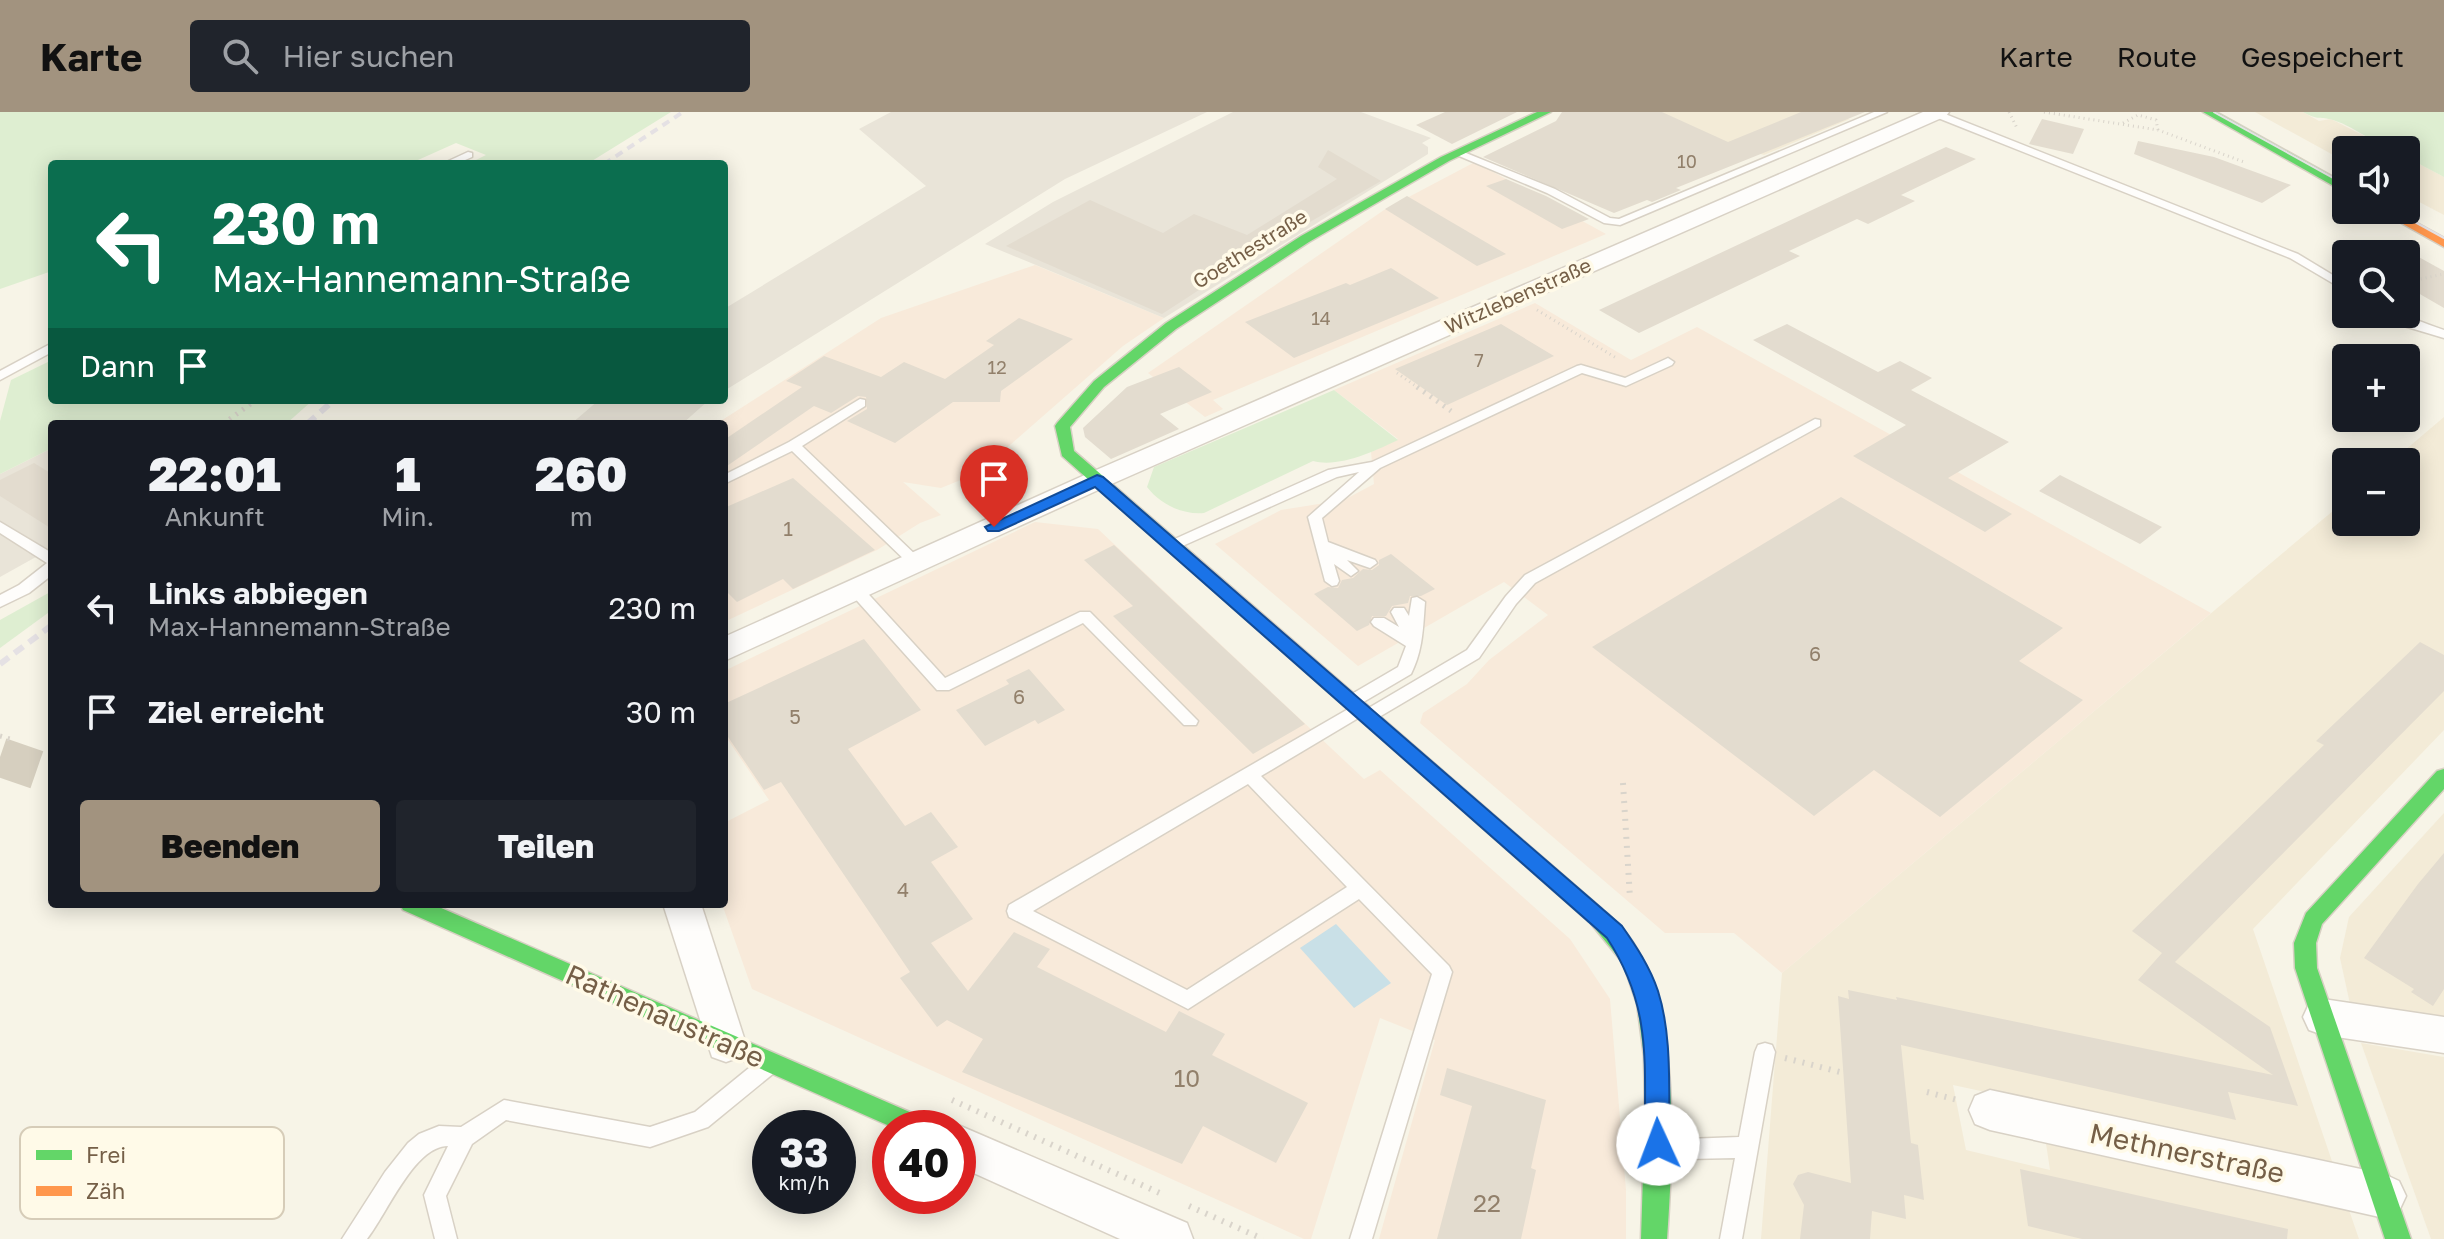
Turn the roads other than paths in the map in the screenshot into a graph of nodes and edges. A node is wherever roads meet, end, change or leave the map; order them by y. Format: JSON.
{"nodes":[{"id":1,"x":1546,"y":112,"type":"edge"},
{"id":2,"x":1882,"y":112,"type":"edge"},
{"id":3,"x":2208,"y":112,"type":"edge"},
{"id":4,"x":2229,"y":112,"type":"edge"},
{"id":5,"x":1938,"y":113,"type":"edge"},
{"id":6,"x":1457,"y":153,"type":"junction"},
{"id":7,"x":468,"y":155,"type":"dead end"},
{"id":8,"x":456,"y":160,"type":"edge"},
{"id":9,"x":2332,"y":168,"type":"edge"},
{"id":10,"x":2332,"y":181,"type":"edge"},
{"id":11,"x":2420,"y":215,"type":"edge"},
{"id":12,"x":2409,"y":224,"type":"edge"},
{"id":13,"x":2444,"y":228,"type":"edge"},
{"id":14,"x":2444,"y":243,"type":"edge"},
{"id":15,"x":2332,"y":279,"type":"edge"},
{"id":16,"x":2420,"y":327,"type":"edge"},
{"id":17,"x":2444,"y":334,"type":"edge"},
{"id":18,"x":48,"y":349,"type":"edge"},
{"id":19,"x":1668,"y":362,"type":"dead end"},
{"id":20,"x":0,"y":376,"type":"edge"},
{"id":21,"x":860,"y":403,"type":"dead end"},
{"id":22,"x":1815,"y":423,"type":"dead end"},
{"id":23,"x":794,"y":445,"type":"junction"},
{"id":24,"x":1376,"y":465,"type":"junction"},
{"id":25,"x":728,"y":478,"type":"edge"},
{"id":26,"x":1097,"y":480,"type":"junction"},
{"id":27,"x":0,"y":527,"type":"edge"},
{"id":28,"x":1320,"y":543,"type":"junction"},
{"id":29,"x":1173,"y":545,"type":"junction"},
{"id":30,"x":48,"y":557,"type":"edge"},
{"id":31,"x":916,"y":563,"type":"junction"},
{"id":32,"x":1370,"y":563,"type":"dead end"},
{"id":33,"x":48,"y":570,"type":"edge"},
{"id":34,"x":1351,"y":571,"type":"dead end"},
{"id":35,"x":1332,"y":581,"type":"dead end"},
{"id":36,"x":856,"y":590,"type":"junction"},
{"id":37,"x":0,"y":602,"type":"edge"},
{"id":38,"x":1417,"y":602,"type":"dead end"},
{"id":39,"x":1399,"y":612,"type":"dead end"},
{"id":40,"x":1379,"y":622,"type":"dead end"},
{"id":41,"x":1415,"y":644,"type":"junction"},
{"id":42,"x":728,"y":648,"type":"edge"},
{"id":43,"x":1359,"y":709,"type":"junction"},
{"id":44,"x":1190,"y":721,"type":"dead end"},
{"id":45,"x":1249,"y":774,"type":"junction"},
{"id":46,"x":2444,"y":776,"type":"edge"},
{"id":47,"x":1360,"y":888,"type":"junction"},
{"id":48,"x":419,"y":908,"type":"edge"},
{"id":49,"x":683,"y":908,"type":"edge"},
{"id":50,"x":2323,"y":1017,"type":"junction"},
{"id":51,"x":2444,"y":1035,"type":"edge"},
{"id":52,"x":726,"y":1044,"type":"junction"},
{"id":53,"x":1765,"y":1052,"type":"dead end"},
{"id":54,"x":772,"y":1063,"type":"junction"},
{"id":55,"x":1972,"y":1104,"type":"road end"},
{"id":56,"x":879,"y":1110,"type":"edge"},
{"id":57,"x":464,"y":1137,"type":"junction"},
{"id":58,"x":1658,"y":1144,"type":"junction"},
{"id":59,"x":1745,"y":1147,"type":"junction"},
{"id":60,"x":976,"y":1153,"type":"edge"},
{"id":61,"x":1659,"y":1190,"type":"junction"},
{"id":62,"x":2384,"y":1196,"type":"junction"},
{"id":63,"x":353,"y":1239,"type":"edge"},
{"id":64,"x":446,"y":1239,"type":"edge"},
{"id":65,"x":1171,"y":1239,"type":"edge"},
{"id":66,"x":1361,"y":1239,"type":"edge"},
{"id":67,"x":1654,"y":1239,"type":"edge"},
{"id":68,"x":1667,"y":1239,"type":"edge"},
{"id":69,"x":1731,"y":1239,"type":"edge"},
{"id":70,"x":2398,"y":1239,"type":"edge"}],
"edges":[{"from":1,"to":6,"type":"street","name":"Goethestraße"},
{"from":2,"to":6,"type":"lane"},
{"from":3,"to":10,"type":"street"},
{"from":4,"to":9,"type":"street"},
{"from":5,"to":15,"type":"lane"},
{"from":5,"to":26,"type":"street","name":"Witzlebenstraße"},
{"from":6,"to":26,"type":"street","name":"Goethestraße"},
{"from":7,"to":8,"type":"lane"},
{"from":11,"to":13,"type":"street"},
{"from":12,"to":14,"type":"street"},
{"from":16,"to":17,"type":"lane"},
{"from":18,"to":20,"type":"lane"},
{"from":19,"to":24,"type":"lane"},
{"from":21,"to":23,"type":"lane"},
{"from":22,"to":43,"type":"lane"},
{"from":23,"to":25,"type":"lane"},
{"from":23,"to":31,"type":"lane"},
{"from":24,"to":28,"type":"lane"},
{"from":24,"to":29,"type":"lane"},
{"from":26,"to":29,"type":"street"},
{"from":26,"to":31,"type":"street","name":"Witzlebenstraße"},
{"from":27,"to":30,"type":"lane"},
{"from":28,"to":32,"type":"lane"},
{"from":28,"to":34,"type":"lane"},
{"from":28,"to":35,"type":"lane"},
{"from":29,"to":43,"type":"street"},
{"from":31,"to":36,"type":"street","name":"Witzlebenstraße"},
{"from":33,"to":37,"type":"lane"},
{"from":36,"to":42,"type":"street","name":"Witzlebenstraße"},
{"from":36,"to":44,"type":"lane"},
{"from":38,"to":41,"type":"lane"},
{"from":39,"to":41,"type":"lane"},
{"from":40,"to":41,"type":"lane"},
{"from":41,"to":43,"type":"lane"},
{"from":43,"to":45,"type":"lane"},
{"from":43,"to":58,"type":"street"},
{"from":45,"to":47,"type":"lane"},
{"from":45,"to":47,"type":"lane"},
{"from":46,"to":50,"type":"street"},
{"from":47,"to":66,"type":"lane"},
{"from":48,"to":52,"type":"street","name":"Rathenaustraße"},
{"from":49,"to":52,"type":"street"},
{"from":50,"to":51,"type":"street"},
{"from":50,"to":62,"type":"street"},
{"from":52,"to":54,"type":"street","name":"Rathenaustraße"},
{"from":53,"to":59,"type":"lane"},
{"from":54,"to":56,"type":"street","name":"Rathenaustraße"},
{"from":54,"to":57,"type":"lane"},
{"from":55,"to":62,"type":"street","name":"Methnerstraße"},
{"from":57,"to":63,"type":"lane"},
{"from":57,"to":64,"type":"lane"},
{"from":58,"to":59,"type":"lane"},
{"from":58,"to":61,"type":"street"},
{"from":59,"to":69,"type":"lane"},
{"from":60,"to":65,"type":"street"},
{"from":61,"to":67,"type":"street"},
{"from":61,"to":68,"type":"street"},
{"from":62,"to":70,"type":"street"}]}
